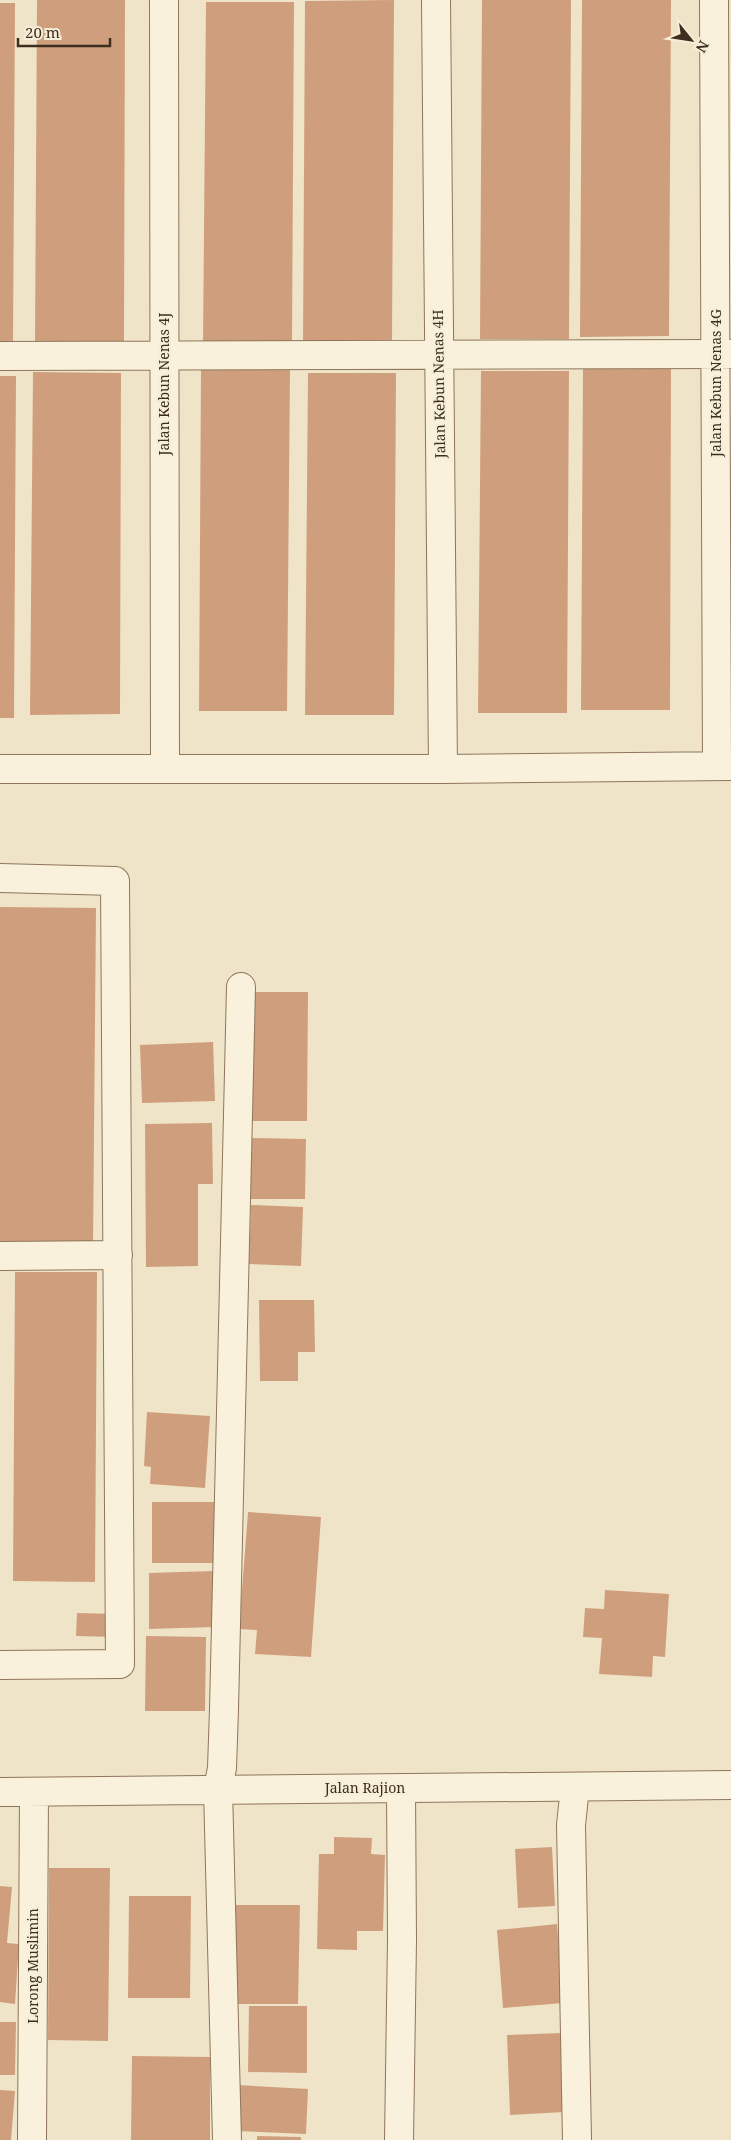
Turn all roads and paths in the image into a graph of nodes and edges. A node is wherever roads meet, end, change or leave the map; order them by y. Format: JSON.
{"nodes":[{"id":1,"x":164,"y":0,"type":"edge"},
{"id":2,"x":436,"y":0,"type":"edge"},
{"id":3,"x":714,"y":0,"type":"edge"},
{"id":4,"x":439,"y":354,"type":"junction"},
{"id":5,"x":723,"y":354,"type":"edge"},
{"id":6,"x":164,"y":355,"type":"junction"},
{"id":7,"x":0,"y":356,"type":"edge"},
{"id":8,"x":724,"y":766,"type":"edge"},
{"id":9,"x":165,"y":767,"type":"junction"},
{"id":10,"x":0,"y":769,"type":"edge"},
{"id":11,"x":443,"y":769,"type":"junction"},
{"id":12,"x":0,"y":878,"type":"edge"},
{"id":13,"x":241,"y":987,"type":"dead end"},
{"id":14,"x":118,"y":1255,"type":"junction"},
{"id":15,"x":0,"y":1256,"type":"edge"},
{"id":16,"x":0,"y":1665,"type":"edge"},
{"id":17,"x":220,"y":1778,"type":"junction"},
{"id":18,"x":731,"y":1785,"type":"edge"},
{"id":19,"x":575,"y":1787,"type":"junction"},
{"id":20,"x":401,"y":1788,"type":"junction"},
{"id":21,"x":0,"y":1792,"type":"edge"},
{"id":22,"x":34,"y":1792,"type":"junction"},
{"id":23,"x":32,"y":2140,"type":"edge"},
{"id":24,"x":227,"y":2140,"type":"edge"},
{"id":25,"x":400,"y":2140,"type":"edge"},
{"id":26,"x":577,"y":2140,"type":"edge"}],
"edges":[{"from":1,"to":6,"type":"street","name":"Jalan Kebun Nenas 4J"},
{"from":2,"to":4,"type":"street","name":"Jalan Kebun Nenas 4H"},
{"from":3,"to":5,"type":"street","name":"Jalan Kebun Nenas 4G"},
{"from":4,"to":5,"type":"street"},
{"from":4,"to":6,"type":"street"},
{"from":4,"to":11,"type":"street","name":"Jalan Kebun Nenas 4H"},
{"from":5,"to":8,"type":"street","name":"Jalan Kebun Nenas 4G"},
{"from":6,"to":7,"type":"street"},
{"from":6,"to":9,"type":"street","name":"Jalan Kebun Nenas 4J"},
{"from":8,"to":11,"type":"street"},
{"from":9,"to":10,"type":"street"},
{"from":9,"to":11,"type":"street"},
{"from":12,"to":14,"type":"street"},
{"from":13,"to":17,"type":"street"},
{"from":14,"to":15,"type":"street"},
{"from":14,"to":16,"type":"street"},
{"from":17,"to":20,"type":"street","name":"Jalan Rajion"},
{"from":17,"to":22,"type":"street","name":"Jalan Rajion"},
{"from":17,"to":24,"type":"street"},
{"from":18,"to":19,"type":"street","name":"Jalan Rajion"},
{"from":19,"to":20,"type":"street","name":"Jalan Rajion"},
{"from":19,"to":26,"type":"street"},
{"from":20,"to":25,"type":"street"},
{"from":21,"to":22,"type":"street","name":"Jalan Rajion"},
{"from":22,"to":23,"type":"street","name":"Lorong Muslimin"}]}
